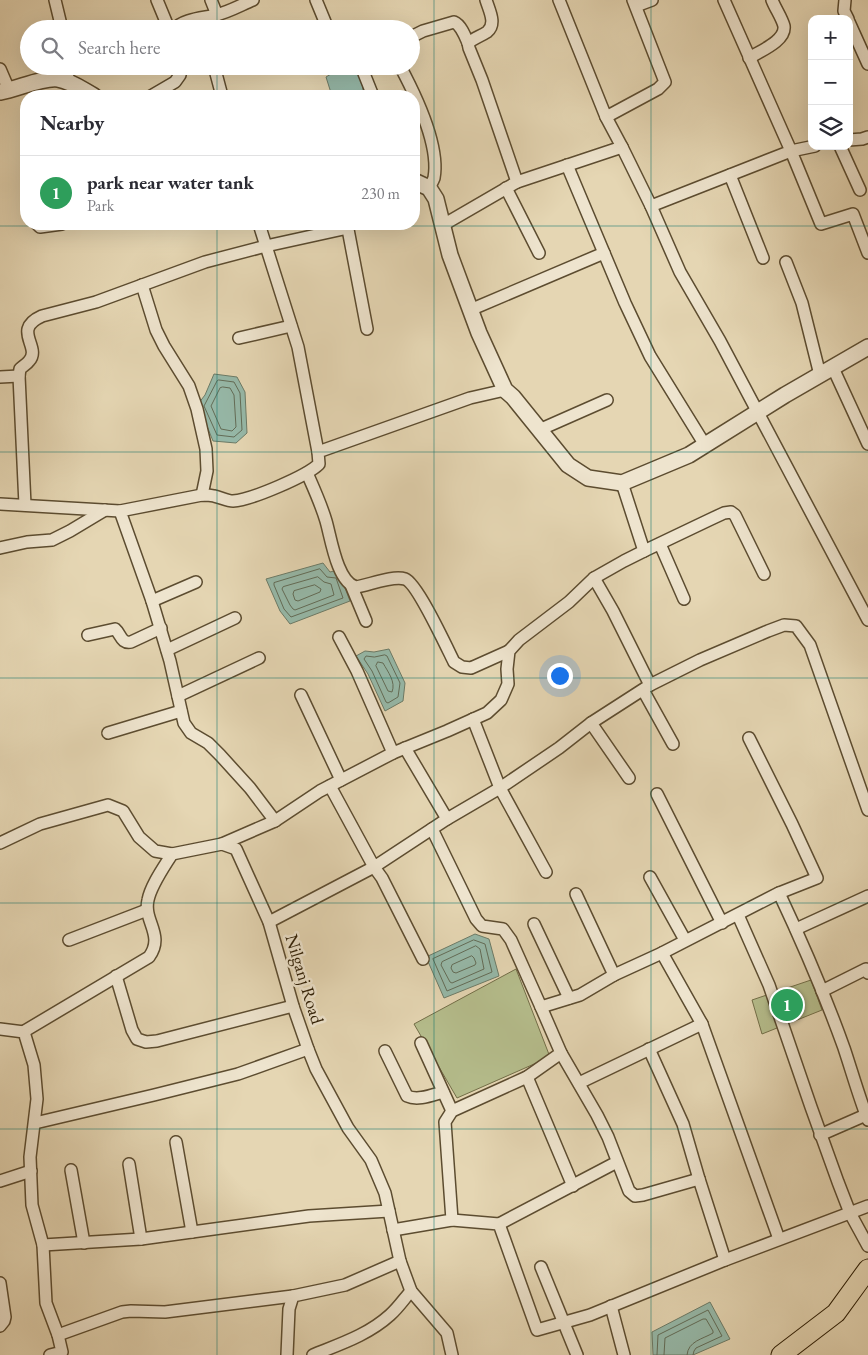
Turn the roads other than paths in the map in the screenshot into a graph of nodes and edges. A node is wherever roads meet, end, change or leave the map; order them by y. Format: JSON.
{"nodes":[{"id":1,"x":55,"y":0,"type":"edge"},
{"id":2,"x":156,"y":0,"type":"edge"},
{"id":3,"x":211,"y":0,"type":"edge"},
{"id":4,"x":253,"y":0,"type":"edge"},
{"id":5,"x":316,"y":0,"type":"edge"},
{"id":6,"x":486,"y":0,"type":"edge"},
{"id":7,"x":559,"y":0,"type":"edge"},
{"id":8,"x":652,"y":0,"type":"edge"},
{"id":9,"x":724,"y":0,"type":"edge"},
{"id":10,"x":772,"y":0,"type":"edge"},
{"id":11,"x":846,"y":0,"type":"edge"},
{"id":12,"x":634,"y":3,"type":"edge"},
{"id":13,"x":217,"y":15,"type":"junction"},
{"id":14,"x":846,"y":15,"type":"edge"},
{"id":15,"x":60,"y":20,"type":"edge"},
{"id":16,"x":165,"y":20,"type":"edge"},
{"id":17,"x":209,"y":20,"type":"edge"},
{"id":18,"x":324,"y":20,"type":"edge"},
{"id":19,"x":853,"y":27,"type":"edge"},
{"id":20,"x":420,"y":34,"type":"edge"},
{"id":21,"x":863,"y":40,"type":"edge"},
{"id":22,"x":468,"y":43,"type":"junction"},
{"id":23,"x":750,"y":58,"type":"junction"},
{"id":24,"x":868,"y":64,"type":"edge"},
{"id":25,"x":0,"y":68,"type":"edge"},
{"id":26,"x":68,"y":75,"type":"edge"},
{"id":27,"x":180,"y":75,"type":"edge"},
{"id":28,"x":216,"y":75,"type":"edge"},
{"id":29,"x":365,"y":75,"type":"edge"},
{"id":30,"x":405,"y":75,"type":"edge"},
{"id":31,"x":68,"y":82,"type":"junction"},
{"id":32,"x":83,"y":90,"type":"edge"},
{"id":33,"x":161,"y":90,"type":"edge"},
{"id":34,"x":220,"y":90,"type":"edge"},
{"id":35,"x":371,"y":90,"type":"edge"},
{"id":36,"x":412,"y":90,"type":"edge"},
{"id":37,"x":4,"y":91,"type":"edge"},
{"id":38,"x":420,"y":108,"type":"edge"},
{"id":39,"x":606,"y":117,"type":"junction"},
{"id":40,"x":868,"y":137,"type":"edge"},
{"id":41,"x":853,"y":138,"type":"edge"},
{"id":42,"x":622,"y":147,"type":"junction"},
{"id":43,"x":808,"y":147,"type":"edge"},
{"id":44,"x":842,"y":150,"type":"edge"},
{"id":45,"x":791,"y":151,"type":"junction"},
{"id":46,"x":567,"y":166,"type":"junction"},
{"id":47,"x":730,"y":175,"type":"junction"},
{"id":48,"x":517,"y":182,"type":"junction"},
{"id":49,"x":420,"y":184,"type":"edge"},
{"id":50,"x":429,"y":188,"type":"junction"},
{"id":51,"x":506,"y":188,"type":"junction"},
{"id":52,"x":860,"y":190,"type":"dead end"},
{"id":53,"x":650,"y":206,"type":"junction"},
{"id":54,"x":443,"y":225,"type":"junction"},
{"id":55,"x":261,"y":230,"type":"edge"},
{"id":56,"x":331,"y":230,"type":"edge"},
{"id":57,"x":348,"y":230,"type":"edge"},
{"id":58,"x":266,"y":246,"type":"junction"},
{"id":59,"x":538,"y":253,"type":"dead end"},
{"id":60,"x":604,"y":253,"type":"junction"},
{"id":61,"x":868,"y":253,"type":"edge"},
{"id":62,"x":763,"y":258,"type":"dead end"},
{"id":63,"x":786,"y":262,"type":"dead end"},
{"id":64,"x":142,"y":285,"type":"junction"},
{"id":65,"x":470,"y":310,"type":"junction"},
{"id":66,"x":291,"y":326,"type":"junction"},
{"id":67,"x":367,"y":329,"type":"dead end"},
{"id":68,"x":239,"y":338,"type":"dead end"},
{"id":69,"x":868,"y":347,"type":"edge"},
{"id":70,"x":826,"y":372,"type":"junction"},
{"id":71,"x":18,"y":376,"type":"junction"},
{"id":72,"x":0,"y":377,"type":"edge"},
{"id":73,"x":505,"y":390,"type":"junction"},
{"id":74,"x":607,"y":400,"type":"dead end"},
{"id":75,"x":757,"y":413,"type":"junction"},
{"id":76,"x":539,"y":430,"type":"junction"},
{"id":77,"x":868,"y":444,"type":"edge"},
{"id":78,"x":705,"y":445,"type":"junction"},
{"id":79,"x":318,"y":452,"type":"junction"},
{"id":80,"x":307,"y":473,"type":"junction"},
{"id":81,"x":622,"y":483,"type":"junction"},
{"id":82,"x":202,"y":495,"type":"junction"},
{"id":83,"x":0,"y":504,"type":"edge"},
{"id":84,"x":25,"y":505,"type":"junction"},
{"id":85,"x":105,"y":510,"type":"junction"},
{"id":86,"x":120,"y":511,"type":"junction"},
{"id":87,"x":660,"y":544,"type":"junction"},
{"id":88,"x":0,"y":548,"type":"edge"},
{"id":89,"x":644,"y":551,"type":"junction"},
{"id":90,"x":764,"y":574,"type":"dead end"},
{"id":91,"x":594,"y":578,"type":"junction"},
{"id":92,"x":196,"y":582,"type":"dead end"},
{"id":93,"x":351,"y":585,"type":"junction"},
{"id":94,"x":684,"y":599,"type":"dead end"},
{"id":95,"x":152,"y":601,"type":"junction"},
{"id":96,"x":236,"y":618,"type":"dead end"},
{"id":97,"x":868,"y":620,"type":"edge"},
{"id":98,"x":366,"y":622,"type":"dead end"},
{"id":99,"x":161,"y":628,"type":"junction"},
{"id":100,"x":88,"y":635,"type":"dead end"},
{"id":101,"x":339,"y":637,"type":"dead end"},
{"id":102,"x":167,"y":650,"type":"junction"},
{"id":103,"x":509,"y":651,"type":"junction"},
{"id":104,"x":259,"y":658,"type":"dead end"},
{"id":105,"x":646,"y":687,"type":"junction"},
{"id":106,"x":301,"y":695,"type":"dead end"},
{"id":107,"x":178,"y":696,"type":"junction"},
{"id":108,"x":181,"y":711,"type":"junction"},
{"id":109,"x":473,"y":719,"type":"junction"},
{"id":110,"x":591,"y":723,"type":"junction"},
{"id":111,"x":108,"y":732,"type":"dead end"},
{"id":112,"x":749,"y":738,"type":"dead end"},
{"id":113,"x":673,"y":744,"type":"dead end"},
{"id":114,"x":405,"y":748,"type":"junction"},
{"id":115,"x":393,"y":752,"type":"junction"},
{"id":116,"x":629,"y":778,"type":"dead end"},
{"id":117,"x":341,"y":780,"type":"junction"},
{"id":118,"x":330,"y":786,"type":"junction"},
{"id":119,"x":500,"y":788,"type":"junction"},
{"id":120,"x":656,"y":794,"type":"dead end"},
{"id":121,"x":867,"y":804,"type":"edge"},
{"id":122,"x":447,"y":819,"type":"junction"},
{"id":123,"x":275,"y":821,"type":"junction"},
{"id":124,"x":432,"y":829,"type":"junction"},
{"id":125,"x":0,"y":843,"type":"edge"},
{"id":126,"x":222,"y":844,"type":"junction"},
{"id":127,"x":172,"y":854,"type":"junction"},
{"id":128,"x":374,"y":867,"type":"junction"},
{"id":129,"x":546,"y":872,"type":"dead end"},
{"id":130,"x":650,"y":877,"type":"dead end"},
{"id":131,"x":779,"y":893,"type":"junction"},
{"id":132,"x":576,"y":894,"type":"dead end"},
{"id":133,"x":868,"y":896,"type":"edge"},
{"id":134,"x":148,"y":910,"type":"junction"},
{"id":135,"x":738,"y":915,"type":"junction"},
{"id":136,"x":269,"y":922,"type":"junction"},
{"id":137,"x":722,"y":922,"type":"junction"},
{"id":138,"x":534,"y":924,"type":"dead end"},
{"id":139,"x":796,"y":929,"type":"junction"},
{"id":140,"x":69,"y":940,"type":"dead end"},
{"id":141,"x":686,"y":940,"type":"junction"},
{"id":142,"x":662,"y":953,"type":"junction"},
{"id":143,"x":423,"y":960,"type":"dead end"},
{"id":144,"x":867,"y":970,"type":"edge"},
{"id":145,"x":614,"y":975,"type":"junction"},
{"id":146,"x":116,"y":976,"type":"junction"},
{"id":147,"x":822,"y":991,"type":"junction"},
{"id":148,"x":569,"y":998,"type":"junction"},
{"id":149,"x":293,"y":1006,"type":"junction"},
{"id":150,"x":541,"y":1007,"type":"junction"},
{"id":151,"x":702,"y":1024,"type":"junction"},
{"id":152,"x":0,"y":1029,"type":"edge"},
{"id":153,"x":22,"y":1032,"type":"junction"},
{"id":154,"x":422,"y":1042,"type":"dead end"},
{"id":155,"x":308,"y":1049,"type":"junction"},
{"id":156,"x":649,"y":1049,"type":"junction"},
{"id":157,"x":385,"y":1051,"type":"dead end"},
{"id":158,"x":561,"y":1053,"type":"junction"},
{"id":159,"x":528,"y":1078,"type":"junction"},
{"id":160,"x":579,"y":1083,"type":"junction"},
{"id":161,"x":443,"y":1092,"type":"junction"},
{"id":162,"x":452,"y":1111,"type":"junction"},
{"id":163,"x":867,"y":1116,"type":"edge"},
{"id":164,"x":35,"y":1123,"type":"junction"},
{"id":165,"x":820,"y":1134,"type":"junction"},
{"id":166,"x":176,"y":1142,"type":"dead end"},
{"id":167,"x":617,"y":1162,"type":"junction"},
{"id":168,"x":130,"y":1164,"type":"dead end"},
{"id":169,"x":71,"y":1170,"type":"dead end"},
{"id":170,"x":31,"y":1171,"type":"junction"},
{"id":171,"x":699,"y":1179,"type":"junction"},
{"id":172,"x":0,"y":1180,"type":"edge"},
{"id":173,"x":573,"y":1186,"type":"junction"},
{"id":174,"x":868,"y":1206,"type":"edge"},
{"id":175,"x":389,"y":1211,"type":"junction"},
{"id":176,"x":850,"y":1213,"type":"junction"},
{"id":177,"x":452,"y":1220,"type":"junction"},
{"id":178,"x":499,"y":1224,"type":"junction"},
{"id":179,"x":393,"y":1230,"type":"junction"},
{"id":180,"x":192,"y":1232,"type":"junction"},
{"id":181,"x":141,"y":1239,"type":"junction"},
{"id":182,"x":779,"y":1239,"type":"junction"},
{"id":183,"x":84,"y":1243,"type":"junction"},
{"id":184,"x":43,"y":1246,"type":"junction"},
{"id":185,"x":868,"y":1246,"type":"edge"},
{"id":186,"x":725,"y":1260,"type":"junction"},
{"id":187,"x":400,"y":1261,"type":"junction"},
{"id":188,"x":541,"y":1268,"type":"dead end"},
{"id":189,"x":868,"y":1269,"type":"edge"},
{"id":190,"x":0,"y":1283,"type":"edge"},
{"id":191,"x":411,"y":1291,"type":"junction"},
{"id":192,"x":293,"y":1296,"type":"junction"},
{"id":193,"x":611,"y":1306,"type":"junction"},
{"id":194,"x":563,"y":1322,"type":"junction"},
{"id":195,"x":0,"y":1326,"type":"edge"},
{"id":196,"x":58,"y":1335,"type":"junction"},
{"id":197,"x":574,"y":1354,"type":"edge"},
{"id":198,"x":50,"y":1355,"type":"edge"},
{"id":199,"x":288,"y":1355,"type":"edge"},
{"id":200,"x":313,"y":1355,"type":"edge"},
{"id":201,"x":452,"y":1355,"type":"edge"},
{"id":202,"x":624,"y":1355,"type":"edge"},
{"id":203,"x":781,"y":1355,"type":"edge"}],
"edges":[{"from":1,"to":15,"type":"street"},
{"from":2,"to":16,"type":"street"},
{"from":3,"to":13,"type":"street"},
{"from":4,"to":13,"type":"street"},
{"from":5,"to":18,"type":"street"},
{"from":6,"to":22,"type":"street"},
{"from":7,"to":39,"type":"street"},
{"from":8,"to":12,"type":"street"},
{"from":9,"to":23,"type":"street"},
{"from":10,"to":23,"type":"street"},
{"from":11,"to":14,"type":"street"},
{"from":12,"to":39,"type":"street"},
{"from":13,"to":17,"type":"street"},
{"from":19,"to":21,"type":"street"},
{"from":20,"to":22,"type":"street"},
{"from":21,"to":24,"type":"street"},
{"from":22,"to":48,"type":"street"},
{"from":23,"to":45,"type":"street"},
{"from":25,"to":37,"type":"street"},
{"from":26,"to":31,"type":"street"},
{"from":27,"to":33,"type":"street"},
{"from":28,"to":34,"type":"street"},
{"from":29,"to":35,"type":"street"},
{"from":30,"to":36,"type":"street"},
{"from":31,"to":32,"type":"street"},
{"from":31,"to":37,"type":"street"},
{"from":38,"to":50,"type":"street"},
{"from":39,"to":42,"type":"street"},
{"from":40,"to":41,"type":"street"},
{"from":42,"to":46,"type":"street"},
{"from":42,"to":53,"type":"street"},
{"from":43,"to":45,"type":"street"},
{"from":44,"to":52,"type":"street"},
{"from":45,"to":47,"type":"street"},
{"from":45,"to":61,"type":"street"},
{"from":46,"to":48,"type":"street"},
{"from":46,"to":60,"type":"street"},
{"from":47,"to":53,"type":"street"},
{"from":47,"to":62,"type":"street"},
{"from":48,"to":51,"type":"street"},
{"from":49,"to":50,"type":"street"},
{"from":50,"to":54,"type":"street"},
{"from":51,"to":54,"type":"street"},
{"from":51,"to":59,"type":"street"},
{"from":53,"to":75,"type":"street"},
{"from":54,"to":65,"type":"street"},
{"from":55,"to":58,"type":"street"},
{"from":56,"to":58,"type":"street"},
{"from":57,"to":67,"type":"street"},
{"from":58,"to":64,"type":"street"},
{"from":58,"to":66,"type":"street"},
{"from":60,"to":65,"type":"street"},
{"from":60,"to":78,"type":"street"},
{"from":63,"to":70,"type":"street"},
{"from":64,"to":71,"type":"street"},
{"from":64,"to":82,"type":"street"},
{"from":65,"to":73,"type":"street"},
{"from":66,"to":68,"type":"street"},
{"from":66,"to":79,"type":"street"},
{"from":69,"to":70,"type":"street"},
{"from":70,"to":75,"type":"street"},
{"from":70,"to":77,"type":"street"},
{"from":71,"to":72,"type":"street"},
{"from":71,"to":84,"type":"street"},
{"from":73,"to":76,"type":"street"},
{"from":73,"to":79,"type":"street"},
{"from":74,"to":76,"type":"street"},
{"from":75,"to":78,"type":"street"},
{"from":75,"to":97,"type":"street"},
{"from":76,"to":81,"type":"street"},
{"from":78,"to":81,"type":"street"},
{"from":79,"to":80,"type":"street"},
{"from":80,"to":82,"type":"street"},
{"from":80,"to":93,"type":"street"},
{"from":81,"to":89,"type":"street"},
{"from":82,"to":86,"type":"street"},
{"from":83,"to":84,"type":"street"},
{"from":84,"to":85,"type":"street"},
{"from":85,"to":86,"type":"street"},
{"from":85,"to":88,"type":"street"},
{"from":86,"to":95,"type":"street"},
{"from":87,"to":89,"type":"street"},
{"from":87,"to":90,"type":"street"},
{"from":87,"to":94,"type":"street"},
{"from":89,"to":91,"type":"street"},
{"from":91,"to":103,"type":"street"},
{"from":91,"to":105,"type":"street"},
{"from":92,"to":95,"type":"street"},
{"from":93,"to":98,"type":"street"},
{"from":93,"to":103,"type":"street"},
{"from":95,"to":99,"type":"street"},
{"from":96,"to":102,"type":"street"},
{"from":99,"to":100,"type":"street"},
{"from":99,"to":102,"type":"street"},
{"from":101,"to":115,"type":"street"},
{"from":102,"to":107,"type":"street"},
{"from":103,"to":109,"type":"street"},
{"from":104,"to":107,"type":"street"},
{"from":105,"to":110,"type":"street"},
{"from":105,"to":113,"type":"street"},
{"from":105,"to":121,"type":"street"},
{"from":106,"to":117,"type":"street"},
{"from":107,"to":108,"type":"street"},
{"from":108,"to":111,"type":"street"},
{"from":108,"to":123,"type":"street"},
{"from":109,"to":114,"type":"street"},
{"from":109,"to":119,"type":"street"},
{"from":110,"to":116,"type":"street"},
{"from":110,"to":119,"type":"street"},
{"from":112,"to":131,"type":"street"},
{"from":114,"to":115,"type":"street"},
{"from":114,"to":122,"type":"street"},
{"from":115,"to":117,"type":"street"},
{"from":117,"to":118,"type":"street"},
{"from":118,"to":123,"type":"street"},
{"from":118,"to":128,"type":"street"},
{"from":119,"to":122,"type":"street"},
{"from":119,"to":129,"type":"street"},
{"from":120,"to":137,"type":"street"},
{"from":122,"to":124,"type":"street"},
{"from":123,"to":126,"type":"street"},
{"from":124,"to":128,"type":"street"},
{"from":124,"to":150,"type":"street"},
{"from":125,"to":127,"type":"street"},
{"from":126,"to":127,"type":"street"},
{"from":126,"to":136,"type":"street","name":"Nilganj Road"},
{"from":127,"to":134,"type":"street"},
{"from":128,"to":136,"type":"street"},
{"from":128,"to":143,"type":"street"},
{"from":130,"to":141,"type":"street"},
{"from":131,"to":135,"type":"street"},
{"from":131,"to":139,"type":"street"},
{"from":132,"to":145,"type":"street"},
{"from":133,"to":139,"type":"street"},
{"from":134,"to":140,"type":"street"},
{"from":134,"to":146,"type":"street"},
{"from":135,"to":137,"type":"street"},
{"from":135,"to":165,"type":"street"},
{"from":136,"to":149,"type":"street","name":"Nilganj Road"},
{"from":137,"to":141,"type":"street"},
{"from":138,"to":148,"type":"street"},
{"from":139,"to":147,"type":"street"},
{"from":141,"to":142,"type":"street"},
{"from":142,"to":145,"type":"street"},
{"from":142,"to":151,"type":"street"},
{"from":144,"to":147,"type":"street"},
{"from":145,"to":148,"type":"street"},
{"from":146,"to":149,"type":"street"},
{"from":146,"to":153,"type":"street"},
{"from":147,"to":163,"type":"street"},
{"from":148,"to":150,"type":"street"},
{"from":149,"to":155,"type":"street","name":"Nilganj Road"},
{"from":150,"to":158,"type":"street"},
{"from":151,"to":156,"type":"street"},
{"from":151,"to":182,"type":"street"},
{"from":152,"to":153,"type":"street"},
{"from":153,"to":164,"type":"street"},
{"from":154,"to":161,"type":"street"},
{"from":155,"to":164,"type":"street"},
{"from":155,"to":175,"type":"street","name":"Nilganj Road"},
{"from":156,"to":160,"type":"street"},
{"from":156,"to":171,"type":"street"},
{"from":157,"to":161,"type":"street"},
{"from":158,"to":159,"type":"street"},
{"from":158,"to":160,"type":"street"},
{"from":159,"to":162,"type":"street"},
{"from":159,"to":173,"type":"street"},
{"from":160,"to":167,"type":"street"},
{"from":161,"to":162,"type":"street"},
{"from":162,"to":177,"type":"street"},
{"from":163,"to":165,"type":"street"},
{"from":164,"to":170,"type":"street"},
{"from":165,"to":176,"type":"street"},
{"from":166,"to":180,"type":"street"},
{"from":167,"to":171,"type":"street"},
{"from":167,"to":173,"type":"street"},
{"from":168,"to":181,"type":"street"},
{"from":169,"to":183,"type":"street"},
{"from":170,"to":172,"type":"street"},
{"from":170,"to":184,"type":"street"},
{"from":171,"to":186,"type":"street"},
{"from":173,"to":178,"type":"street"},
{"from":174,"to":176,"type":"street"},
{"from":175,"to":179,"type":"street","name":"Nilganj Road"},
{"from":175,"to":180,"type":"street"},
{"from":176,"to":182,"type":"street"},
{"from":176,"to":185,"type":"street"},
{"from":177,"to":178,"type":"street"},
{"from":177,"to":179,"type":"street"},
{"from":178,"to":194,"type":"street"},
{"from":179,"to":187,"type":"street","name":"Nilganj Road"},
{"from":180,"to":181,"type":"street"},
{"from":181,"to":183,"type":"street"},
{"from":182,"to":186,"type":"street"},
{"from":183,"to":184,"type":"street"},
{"from":184,"to":196,"type":"street"},
{"from":186,"to":193,"type":"street"},
{"from":187,"to":191,"type":"street","name":"Nilganj Road"},
{"from":187,"to":192,"type":"street"},
{"from":188,"to":194,"type":"street"},
{"from":189,"to":203,"type":"main road"},
{"from":190,"to":195,"type":"street"},
{"from":191,"to":200,"type":"street"},
{"from":191,"to":201,"type":"street","name":"Nilganj Road"},
{"from":192,"to":196,"type":"street"},
{"from":192,"to":199,"type":"street"},
{"from":193,"to":194,"type":"street"},
{"from":193,"to":202,"type":"street"},
{"from":194,"to":197,"type":"street"},
{"from":196,"to":198,"type":"street"}]}
